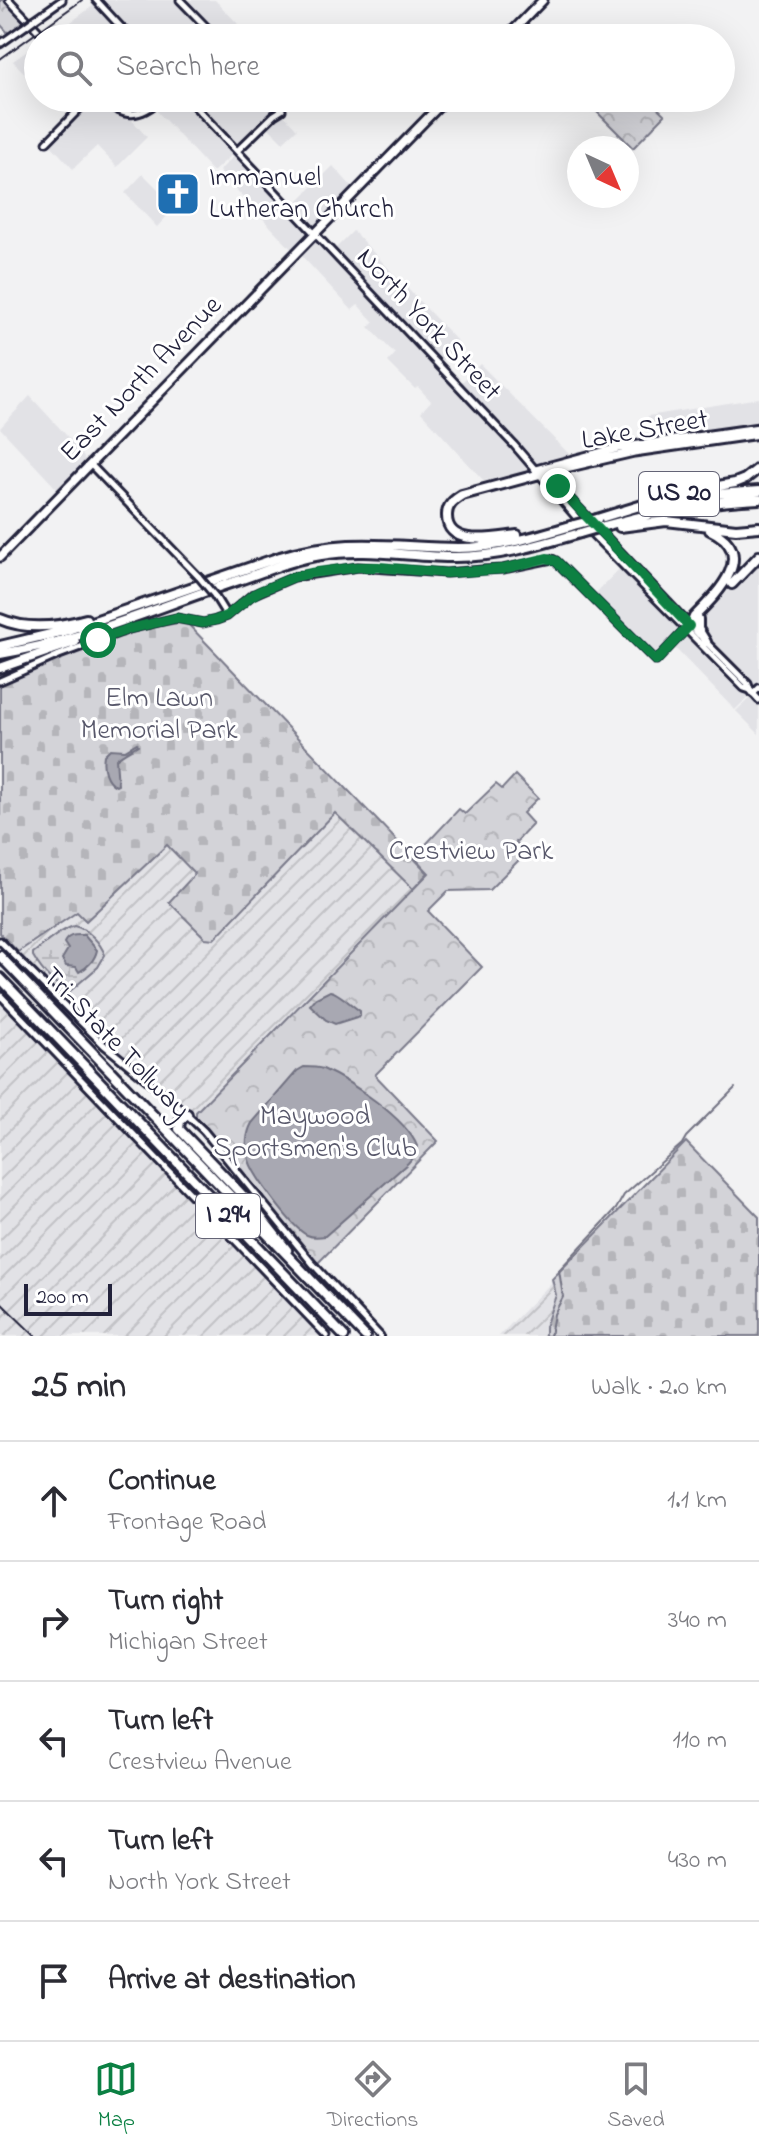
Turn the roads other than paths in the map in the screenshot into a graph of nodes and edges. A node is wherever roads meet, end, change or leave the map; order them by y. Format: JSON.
{"nodes":[{"id":1,"x":9,"y":0,"type":"edge"},
{"id":2,"x":62,"y":0,"type":"edge"},
{"id":3,"x":97,"y":0,"type":"edge"},
{"id":4,"x":180,"y":0,"type":"edge"},
{"id":5,"x":543,"y":0,"type":"edge"},
{"id":6,"x":28,"y":24,"type":"edge"},
{"id":7,"x":32,"y":24,"type":"edge"},
{"id":8,"x":118,"y":24,"type":"edge"},
{"id":9,"x":203,"y":24,"type":"edge"},
{"id":10,"x":520,"y":24,"type":"edge"},
{"id":11,"x":24,"y":27,"type":"edge"},
{"id":12,"x":0,"y":44,"type":"edge"},
{"id":13,"x":76,"y":112,"type":"edge"},
{"id":14,"x":200,"y":112,"type":"edge"},
{"id":15,"x":279,"y":112,"type":"edge"},
{"id":16,"x":433,"y":112,"type":"edge"},
{"id":17,"x":47,"y":142,"type":"dead end"},
{"id":18,"x":237,"y":151,"type":"junction"},
{"id":19,"x":315,"y":234,"type":"junction"},
{"id":20,"x":759,"y":428,"type":"edge"},
{"id":21,"x":757,"y":435,"type":"edge"},
{"id":22,"x":90,"y":464,"type":"junction"},
{"id":23,"x":570,"y":466,"type":"junction"},
{"id":24,"x":759,"y":468,"type":"edge"},
{"id":25,"x":538,"y":476,"type":"junction"},
{"id":26,"x":558,"y":486,"type":"junction"},
{"id":27,"x":759,"y":491,"type":"edge"},
{"id":28,"x":759,"y":499,"type":"edge"},
{"id":29,"x":600,"y":522,"type":"junction"},
{"id":30,"x":689,"y":523,"type":"junction"},
{"id":31,"x":759,"y":527,"type":"edge"},
{"id":32,"x":577,"y":529,"type":"junction"},
{"id":33,"x":22,"y":535,"type":"junction"},
{"id":34,"x":32,"y":538,"type":"dead end"},
{"id":35,"x":530,"y":538,"type":"junction"},
{"id":36,"x":1,"y":556,"type":"edge"},
{"id":37,"x":759,"y":556,"type":"edge"},
{"id":38,"x":199,"y":593,"type":"junction"},
{"id":39,"x":141,"y":604,"type":"junction"},
{"id":40,"x":227,"y":616,"type":"junction"},
{"id":41,"x":681,"y":618,"type":"joint"},
{"id":42,"x":0,"y":619,"type":"edge"},
{"id":43,"x":692,"y":623,"type":"junction"},
{"id":44,"x":706,"y":642,"type":"joint"},
{"id":45,"x":0,"y":646,"type":"edge"},
{"id":46,"x":0,"y":654,"type":"edge"},
{"id":47,"x":0,"y":668,"type":"edge"},
{"id":48,"x":0,"y":681,"type":"edge"},
{"id":49,"x":759,"y":688,"type":"edge"},
{"id":50,"x":752,"y":692,"type":"junction"},
{"id":51,"x":759,"y":700,"type":"edge"},
{"id":52,"x":0,"y":941,"type":"edge"},
{"id":53,"x":0,"y":956,"type":"edge"},
{"id":54,"x":0,"y":978,"type":"edge"},
{"id":55,"x":0,"y":995,"type":"edge"},
{"id":56,"x":187,"y":1114,"type":"junction"},
{"id":57,"x":296,"y":1264,"type":"junction"},
{"id":58,"x":327,"y":1336,"type":"edge"},
{"id":59,"x":344,"y":1336,"type":"edge"},
{"id":60,"x":365,"y":1336,"type":"edge"},
{"id":61,"x":380,"y":1336,"type":"edge"}],
"edges":[{"from":1,"to":7,"type":"street"},
{"from":2,"to":6,"type":"street","bridge":true},
{"from":3,"to":8,"type":"street"},
{"from":4,"to":9,"type":"street"},
{"from":5,"to":10,"type":"main road"},
{"from":11,"to":12,"type":"street","bridge":true},
{"from":13,"to":17,"type":"street"},
{"from":14,"to":18,"type":"street","name":"North York Street"},
{"from":15,"to":18,"type":"street"},
{"from":16,"to":19,"type":"main road","name":"East North Avenue"},
{"from":18,"to":19,"type":"street","name":"North York Street"},
{"from":19,"to":22,"type":"main road","name":"East North Avenue"},
{"from":19,"to":25,"type":"street","name":"North York Street"},
{"from":20,"to":25,"type":"main road","name":"Lake Street"},
{"from":21,"to":23,"type":"main road","name":"Lake Street"},
{"from":22,"to":33,"type":"main road","name":"East North Avenue"},
{"from":22,"to":40,"type":"street","bridge":true},
{"from":23,"to":25,"type":"main road","name":"Lake Street"},
{"from":23,"to":26,"type":"street"},
{"from":24,"to":29,"type":"highway","number":"US 20"},
{"from":25,"to":26,"type":"street","name":"North York Street"},
{"from":25,"to":35,"type":"highway"},
{"from":25,"to":43,"type":"street","name":"North York Street"},
{"from":26,"to":41,"type":"street","name":"North York Street"},
{"from":27,"to":29,"type":"highway"},
{"from":28,"to":29,"type":"highway"},
{"from":29,"to":30,"type":"highway","number":"US 20"},
{"from":29,"to":32,"type":"highway","bridge":true},
{"from":30,"to":31,"type":"highway","number":"US 20"},
{"from":30,"to":43,"type":"highway"},
{"from":32,"to":35,"type":"highway"},
{"from":32,"to":38,"type":"highway"},
{"from":33,"to":34,"type":"main road"},
{"from":33,"to":36,"type":"main road","name":"East North Avenue"},
{"from":35,"to":39,"type":"highway"},
{"from":37,"to":43,"type":"highway"},
{"from":38,"to":46,"type":"highway"},
{"from":38,"to":47,"type":"highway"},
{"from":39,"to":42,"type":"highway"},
{"from":39,"to":45,"type":"highway"},
{"from":40,"to":43,"type":"street"},
{"from":40,"to":48,"type":"street"},
{"from":41,"to":43,"type":"highway"},
{"from":43,"to":44,"type":"highway"},
{"from":43,"to":50,"type":"street","name":"North York Street"},
{"from":44,"to":50,"type":"street","name":"North York Street"},
{"from":49,"to":50,"type":"street"},
{"from":50,"to":51,"type":"street","name":"North York Street"},
{"from":52,"to":56,"type":"street"},
{"from":53,"to":57,"type":"highway","name":"Tri-State Tollway","number":"I 294"},
{"from":54,"to":59,"type":"highway","name":"Tri-State Tollway","number":"I 294"},
{"from":55,"to":58,"type":"street"},
{"from":56,"to":57,"type":"highway"},
{"from":56,"to":61,"type":"street"},
{"from":57,"to":60,"type":"highway","name":"Tri-State Tollway","number":"I 294"}]}
